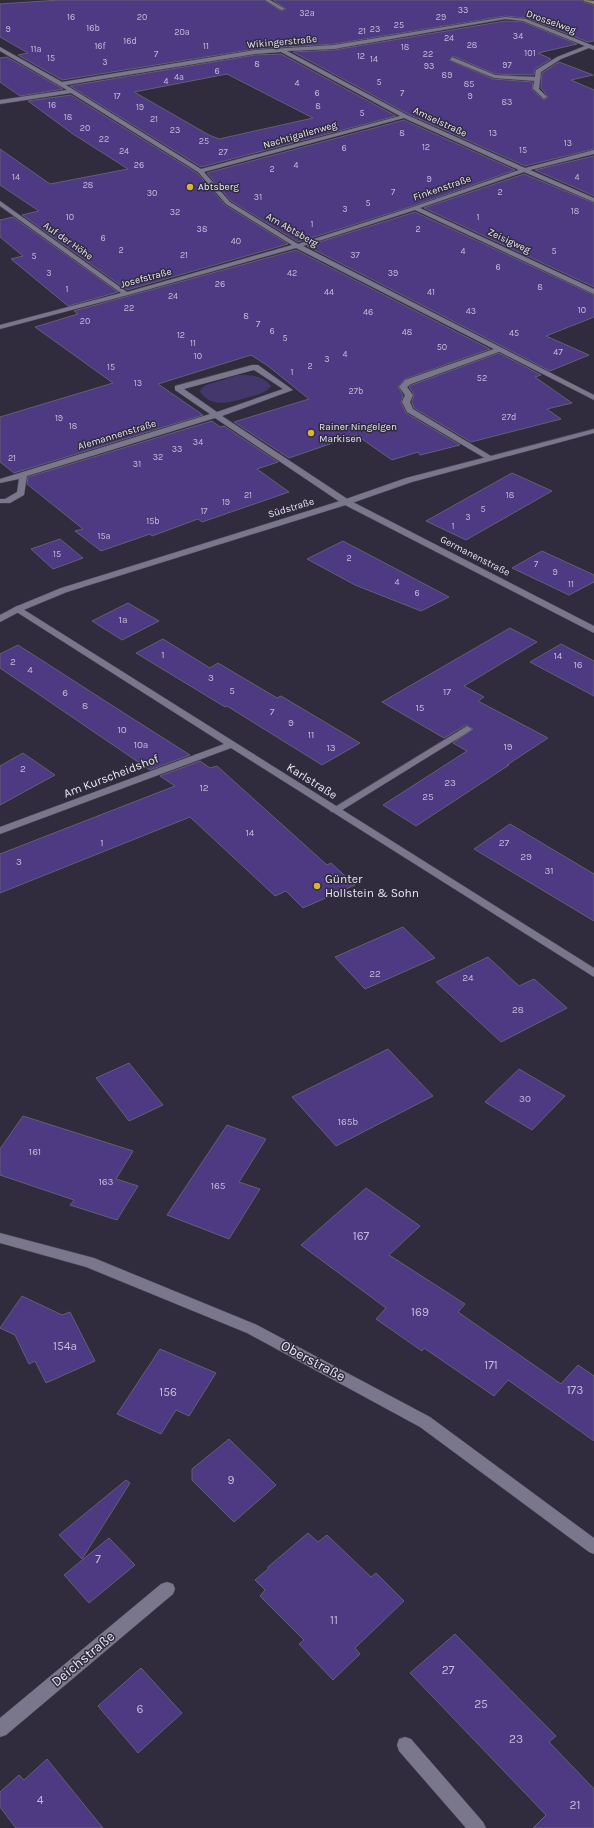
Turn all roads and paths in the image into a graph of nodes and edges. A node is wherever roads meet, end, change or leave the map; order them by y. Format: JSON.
{"nodes":[{"id":1,"x":267,"y":0,"type":"edge"},
{"id":2,"x":586,"y":0,"type":"edge"},
{"id":3,"x":594,"y":3,"type":"edge"},
{"id":4,"x":283,"y":9,"type":"dead end"},
{"id":5,"x":505,"y":18,"type":"joint"},
{"id":6,"x":592,"y":47,"type":"edge"},
{"id":7,"x":0,"y":49,"type":"edge"},
{"id":8,"x":283,"y":51,"type":"junction"},
{"id":9,"x":452,"y":59,"type":"dead end"},
{"id":10,"x":536,"y":80,"type":"junction"},
{"id":11,"x":60,"y":84,"type":"junction"},
{"id":12,"x":72,"y":91,"type":"junction"},
{"id":13,"x":544,"y":97,"type":"dead end"},
{"id":14,"x":0,"y":102,"type":"edge"},
{"id":15,"x":405,"y":116,"type":"junction"},
{"id":16,"x":594,"y":152,"type":"edge"},
{"id":17,"x":524,"y":170,"type":"junction"},
{"id":18,"x":200,"y":171,"type":"junction"},
{"id":19,"x":594,"y":200,"type":"edge"},
{"id":20,"x":0,"y":203,"type":"edge"},
{"id":21,"x":415,"y":208,"type":"junction"},
{"id":22,"x":297,"y":246,"type":"junction"},
{"id":23,"x":594,"y":292,"type":"edge"},
{"id":24,"x":126,"y":294,"type":"junction"},
{"id":25,"x":0,"y":327,"type":"edge"},
{"id":26,"x":500,"y":350,"type":"junction"},
{"id":27,"x":594,"y":398,"type":"edge"},
{"id":28,"x":216,"y":415,"type":"junction"},
{"id":29,"x":594,"y":431,"type":"edge"},
{"id":30,"x":488,"y":458,"type":"junction"},
{"id":31,"x":23,"y":475,"type":"junction"},
{"id":32,"x":0,"y":481,"type":"edge"},
{"id":33,"x":0,"y":501,"type":"edge"},
{"id":34,"x":346,"y":502,"type":"junction"},
{"id":35,"x":18,"y":609,"type":"junction"},
{"id":36,"x":0,"y":619,"type":"edge"},
{"id":37,"x":594,"y":630,"type":"edge"},
{"id":38,"x":466,"y":729,"type":"dead end"},
{"id":39,"x":230,"y":745,"type":"junction"},
{"id":40,"x":335,"y":810,"type":"junction"},
{"id":41,"x":0,"y":831,"type":"edge"},
{"id":42,"x":594,"y":973,"type":"edge"},
{"id":43,"x":0,"y":1238,"type":"edge"},
{"id":44,"x":594,"y":1547,"type":"edge"},
{"id":45,"x":167,"y":1589,"type":"dead end"},
{"id":46,"x":0,"y":1729,"type":"edge"},
{"id":47,"x":405,"y":1745,"type":"dead end"},
{"id":48,"x":477,"y":1828,"type":"edge"}],
"edges":[{"from":1,"to":4,"type":"street"},
{"from":2,"to":3,"type":"main road"},
{"from":5,"to":6,"type":"street","name":"Drosselweg"},
{"from":5,"to":8,"type":"street","name":"Wikingerstraße"},
{"from":6,"to":10,"type":"street","name":"Drosselweg"},
{"from":7,"to":11,"type":"street","name":"Am Abtsberg"},
{"from":8,"to":11,"type":"street","name":"Wikingerstraße"},
{"from":8,"to":15,"type":"street","name":"Amselstraße"},
{"from":9,"to":10,"type":"street"},
{"from":10,"to":13,"type":"street"},
{"from":11,"to":12,"type":"street","name":"Am Abtsberg"},
{"from":12,"to":14,"type":"street"},
{"from":12,"to":18,"type":"street","name":"Am Abtsberg"},
{"from":15,"to":17,"type":"street","name":"Amselstraße"},
{"from":15,"to":18,"type":"street","name":"Nachtigallenweg"},
{"from":16,"to":17,"type":"street","name":"Finkenstraße"},
{"from":17,"to":19,"type":"street","name":"Amselstraße"},
{"from":17,"to":21,"type":"street","name":"Finkenstraße"},
{"from":18,"to":22,"type":"street","name":"Am Abtsberg"},
{"from":20,"to":24,"type":"street","name":"Auf der Höhe"},
{"from":21,"to":22,"type":"street","name":"Finkenstraße"},
{"from":21,"to":23,"type":"street","name":"Zeisigweg"},
{"from":22,"to":24,"type":"street","name":"Josefstraße"},
{"from":22,"to":26,"type":"street","name":"Am Abtsberg"},
{"from":24,"to":25,"type":"street","name":"Josefstraße"},
{"from":26,"to":27,"type":"street","name":"Am Abtsberg"},
{"from":26,"to":30,"type":"street"},
{"from":28,"to":28,"type":"street","name":"Alemannenstraße"},
{"from":28,"to":31,"type":"street","name":"Alemannenstraße"},
{"from":28,"to":34,"type":"street","name":"Alemannenstraße"},
{"from":29,"to":30,"type":"street","name":"Südstraße"},
{"from":30,"to":34,"type":"street","name":"Südstraße"},
{"from":31,"to":32,"type":"street","name":"Alemannenstraße"},
{"from":31,"to":33,"type":"street"},
{"from":34,"to":35,"type":"street","name":"Südstraße"},
{"from":34,"to":37,"type":"street","name":"Germanenstraße"},
{"from":35,"to":36,"type":"street","name":"Südstraße"},
{"from":35,"to":39,"type":"street","name":"Karlstraße"},
{"from":38,"to":40,"type":"street"},
{"from":39,"to":40,"type":"street","name":"Karlstraße"},
{"from":39,"to":41,"type":"street","name":"Am Kurscheidshof"},
{"from":40,"to":42,"type":"street","name":"Karlstraße"},
{"from":43,"to":44,"type":"street","name":"Oberstraße"},
{"from":45,"to":46,"type":"street","name":"Deichstraße"},
{"from":47,"to":48,"type":"street"}]}
